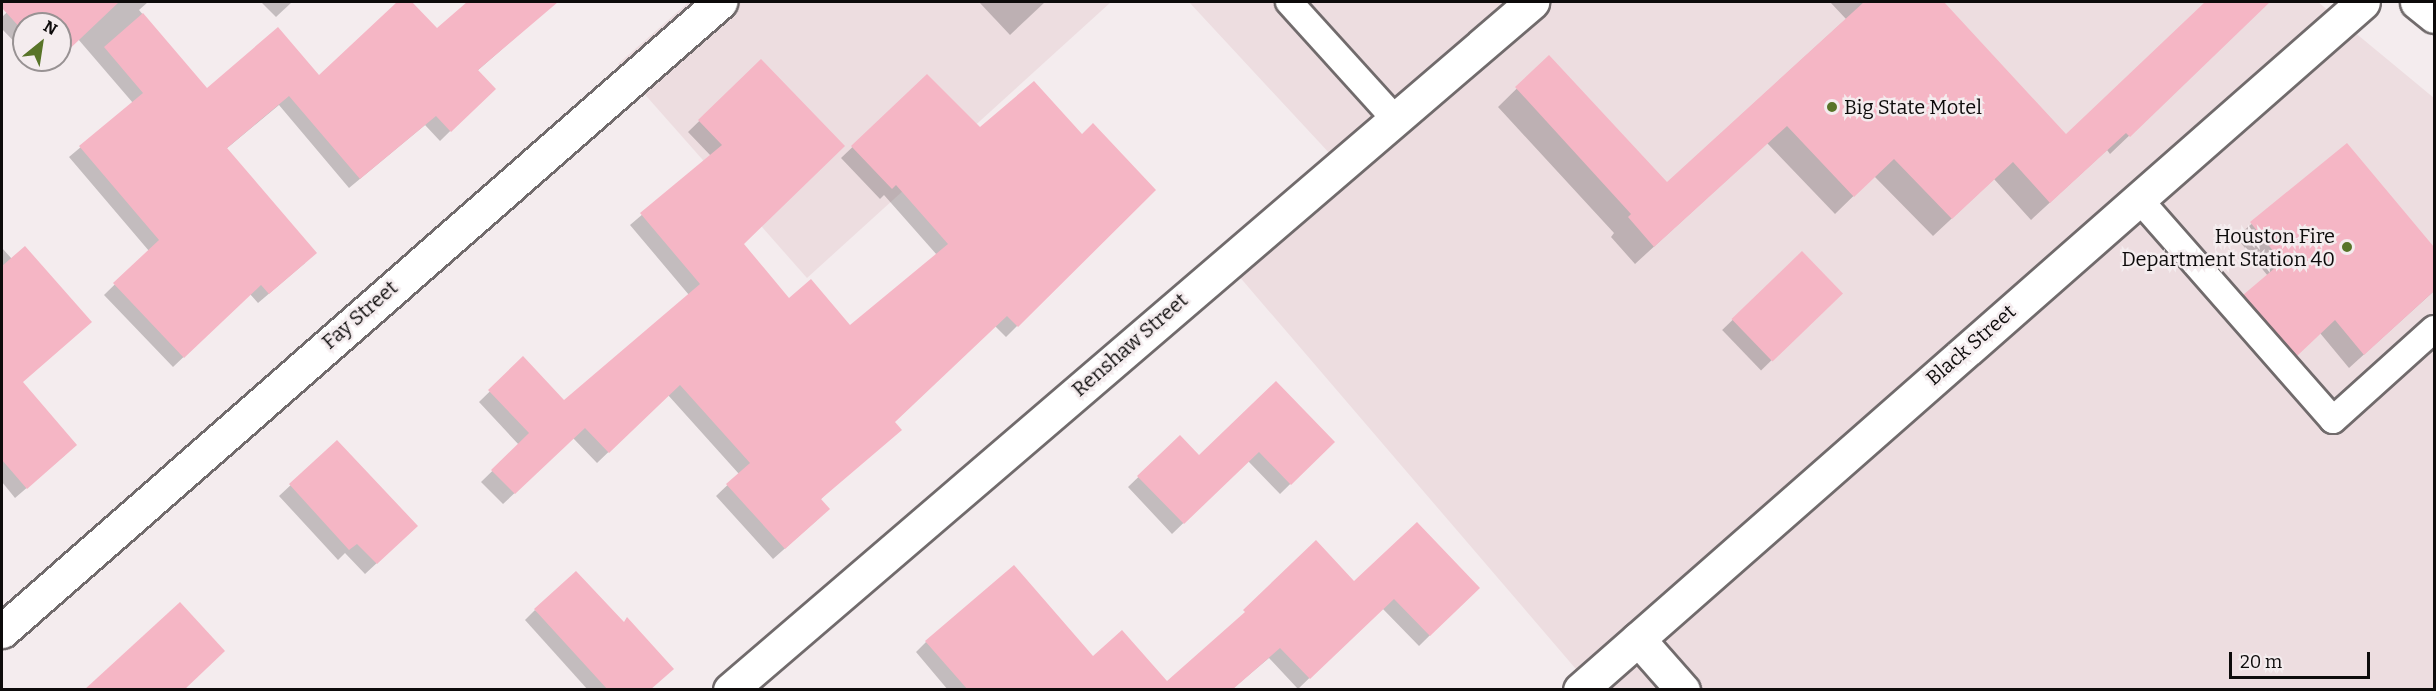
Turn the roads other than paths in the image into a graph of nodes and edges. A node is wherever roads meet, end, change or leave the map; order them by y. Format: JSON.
{"nodes":[{"id":1,"x":720,"y":2,"type":"edge"},
{"id":2,"x":1289,"y":2,"type":"edge"},
{"id":3,"x":1532,"y":2,"type":"edge"},
{"id":4,"x":2363,"y":2,"type":"edge"},
{"id":5,"x":2417,"y":2,"type":"edge"},
{"id":6,"x":2434,"y":16,"type":"edge"},
{"id":7,"x":1394,"y":118,"type":"junction"},
{"id":8,"x":2138,"y":198,"type":"junction"},
{"id":9,"x":2434,"y":329,"type":"edge"},
{"id":10,"x":2,"y":631,"type":"edge"},
{"id":11,"x":1638,"y":639,"type":"junction"},
{"id":12,"x":730,"y":690,"type":"edge"},
{"id":13,"x":1580,"y":690,"type":"edge"},
{"id":14,"x":1683,"y":690,"type":"edge"}],
"edges":[{"from":1,"to":10,"type":"street","name":"Fay Street"},
{"from":2,"to":7,"type":"lane"},
{"from":3,"to":7,"type":"street","name":"Renshaw Street"},
{"from":4,"to":8,"type":"street","name":"Black Street"},
{"from":5,"to":6,"type":"street"},
{"from":7,"to":12,"type":"street","name":"Renshaw Street"},
{"from":8,"to":9,"type":"lane"},
{"from":8,"to":11,"type":"street","name":"Black Street"},
{"from":11,"to":13,"type":"street","name":"Black Street"},
{"from":11,"to":14,"type":"street"}]}
